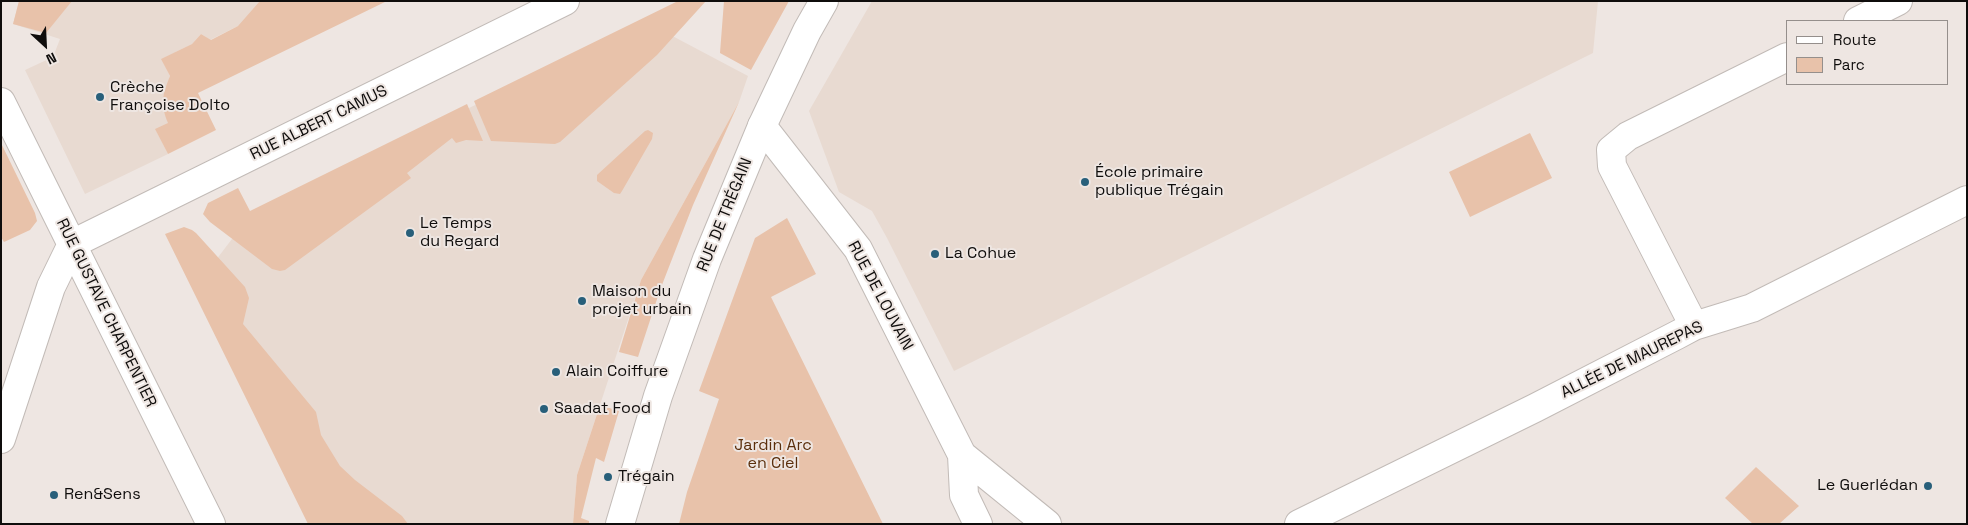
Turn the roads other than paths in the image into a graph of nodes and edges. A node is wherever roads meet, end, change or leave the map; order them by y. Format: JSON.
{"nodes":[{"id":1,"x":565,"y":1,"type":"edge"},
{"id":2,"x":824,"y":1,"type":"edge"},
{"id":3,"x":1898,"y":1,"type":"edge"},
{"id":4,"x":1860,"y":20,"type":"edge"},
{"id":5,"x":1786,"y":57,"type":"edge"},
{"id":6,"x":1,"y":102,"type":"edge"},
{"id":7,"x":762,"y":126,"type":"junction"},
{"id":8,"x":1967,"y":200,"type":"edge"},
{"id":9,"x":72,"y":244,"type":"junction"},
{"id":10,"x":1694,"y":326,"type":"junction"},
{"id":11,"x":1,"y":439,"type":"edge"},
{"id":12,"x":962,"y":455,"type":"junction"},
{"id":13,"x":211,"y":524,"type":"edge"},
{"id":14,"x":620,"y":524,"type":"edge"},
{"id":15,"x":978,"y":524,"type":"edge"},
{"id":16,"x":1046,"y":524,"type":"edge"},
{"id":17,"x":1299,"y":524,"type":"edge"}],
"edges":[{"from":1,"to":9,"type":"street","name":"RUE ALBERT CAMUS"},
{"from":2,"to":7,"type":"street","name":"RUE DE TRÉGAIN"},
{"from":3,"to":4,"type":"street"},
{"from":5,"to":10,"type":"street"},
{"from":6,"to":9,"type":"street","name":"RUE GUSTAVE CHARPENTIER"},
{"from":7,"to":12,"type":"street","name":"RUE DE LOUVAIN"},
{"from":7,"to":14,"type":"street","name":"RUE DE TRÉGAIN"},
{"from":8,"to":10,"type":"street","name":"ALLÉE DE MAUREPAS"},
{"from":9,"to":11,"type":"street"},
{"from":9,"to":13,"type":"street","name":"RUE GUSTAVE CHARPENTIER"},
{"from":10,"to":17,"type":"street","name":"ALLÉE DE MAUREPAS"},
{"from":12,"to":15,"type":"street","name":"RUE DE LOUVAIN"},
{"from":12,"to":16,"type":"street","name":"RUE DE LOUVAIN"}]}
